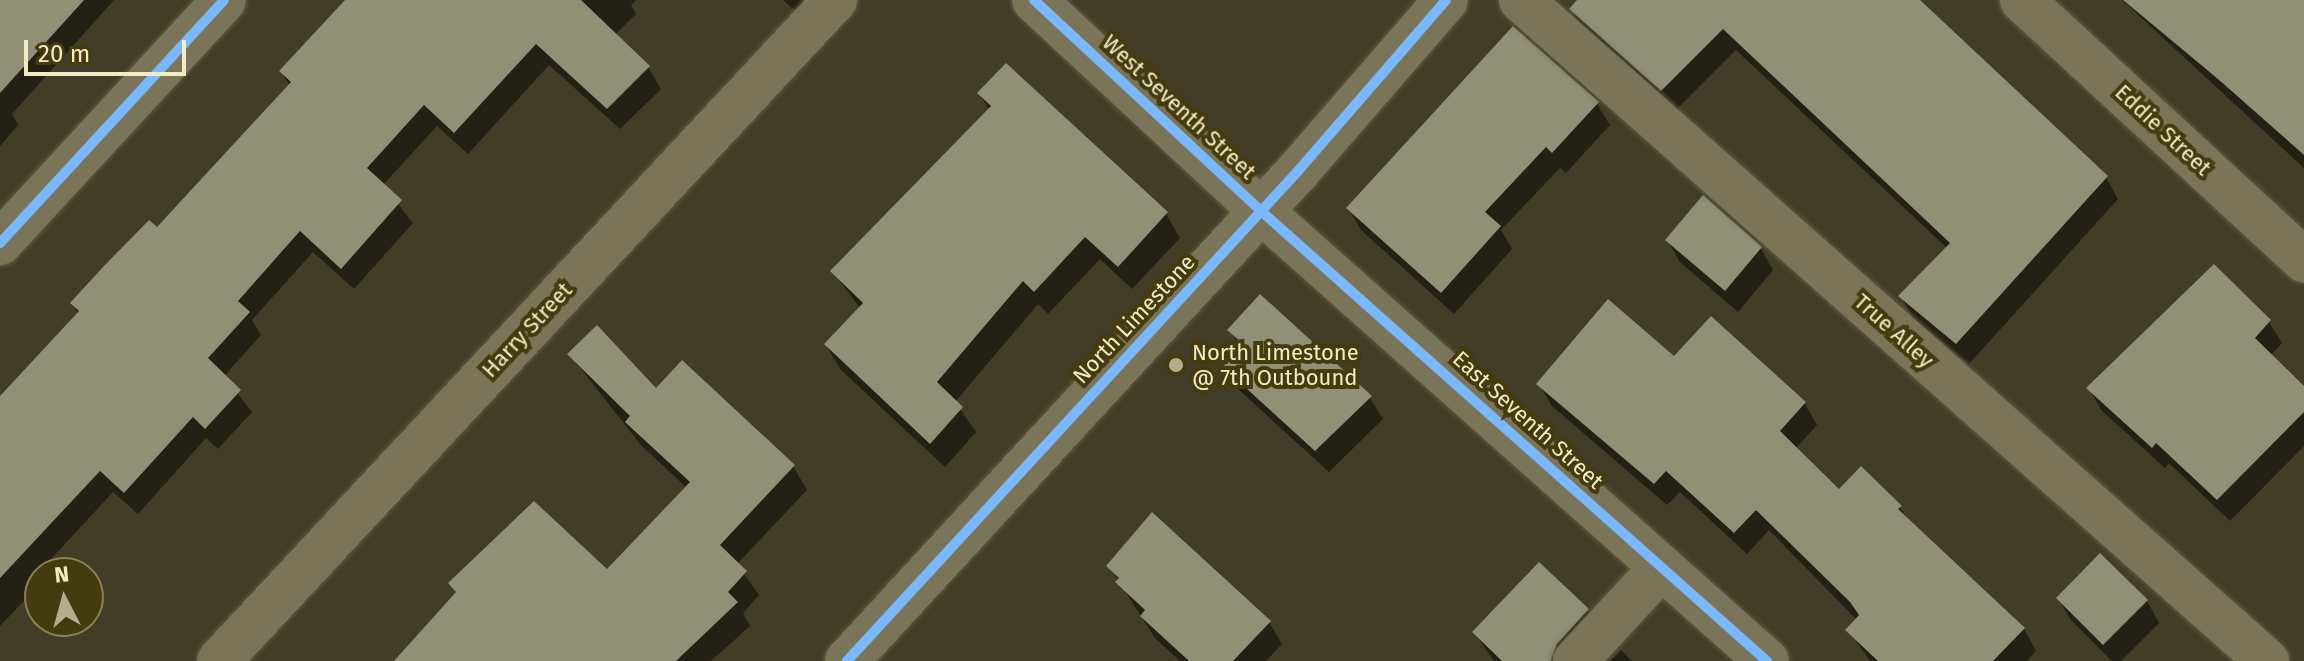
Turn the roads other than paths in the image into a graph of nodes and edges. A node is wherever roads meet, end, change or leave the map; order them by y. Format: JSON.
{"nodes":[{"id":1,"x":224,"y":0,"type":"edge"},
{"id":2,"x":835,"y":0,"type":"edge"},
{"id":3,"x":1034,"y":0,"type":"edge"},
{"id":4,"x":1446,"y":0,"type":"edge"},
{"id":5,"x":1521,"y":0,"type":"edge"},
{"id":6,"x":2022,"y":0,"type":"edge"},
{"id":7,"x":1261,"y":211,"type":"junction"},
{"id":8,"x":0,"y":243,"type":"edge"},
{"id":9,"x":2304,"y":260,"type":"edge"},
{"id":10,"x":1662,"y":567,"type":"junction"},
{"id":11,"x":867,"y":655,"type":"edge"},
{"id":12,"x":219,"y":661,"type":"edge"},
{"id":13,"x":1575,"y":661,"type":"edge"},
{"id":14,"x":1767,"y":661,"type":"edge"},
{"id":15,"x":2267,"y":661,"type":"edge"}],
"edges":[{"from":1,"to":8,"type":"street"},
{"from":2,"to":12,"type":"street","name":"Harry Street"},
{"from":3,"to":7,"type":"street","name":"West Seventh Street"},
{"from":4,"to":7,"type":"street","name":"North Limestone"},
{"from":5,"to":15,"type":"street","name":"True Alley"},
{"from":6,"to":9,"type":"street","name":"Eddie Street"},
{"from":7,"to":10,"type":"street","name":"East Seventh Street"},
{"from":7,"to":11,"type":"street","name":"North Limestone"},
{"from":10,"to":13,"type":"street"},
{"from":10,"to":14,"type":"street","name":"East Seventh Street"}]}
